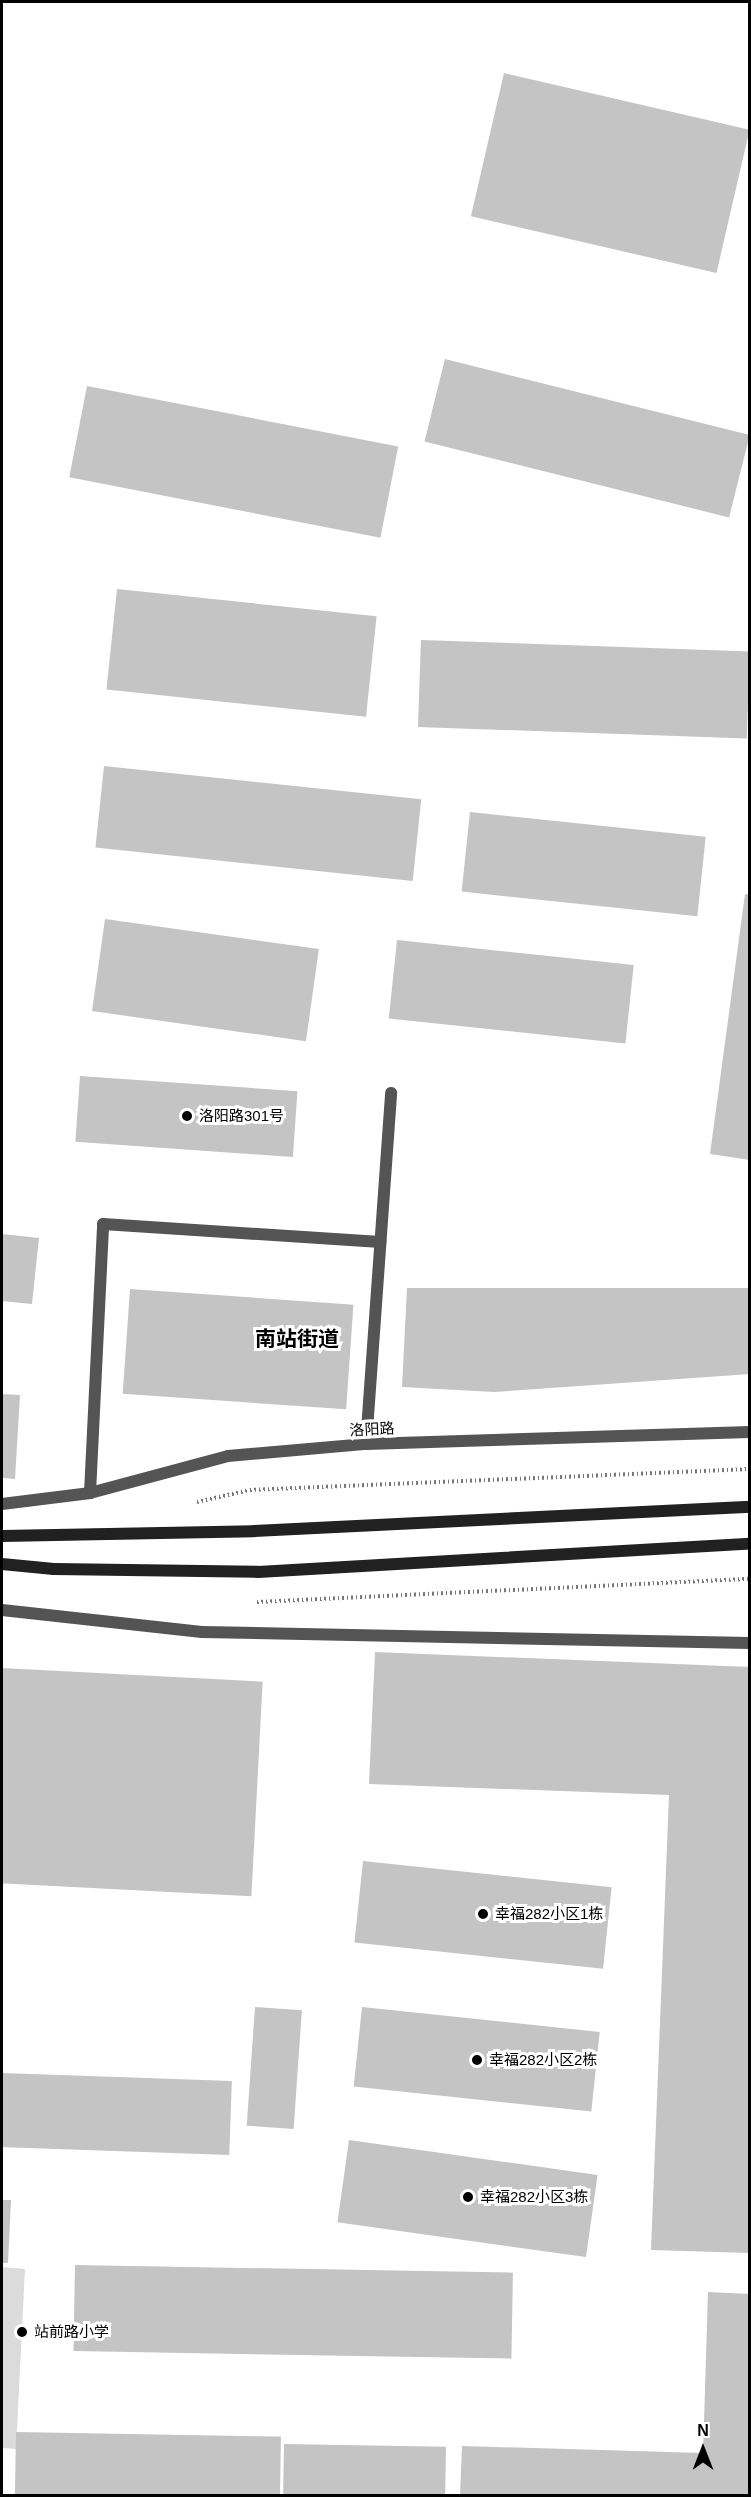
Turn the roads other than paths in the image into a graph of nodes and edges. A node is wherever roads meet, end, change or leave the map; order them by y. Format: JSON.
{"nodes":[{"id":1,"x":391,"y":1093,"type":"dead end"},
{"id":2,"x":381,"y":1242,"type":"junction"},
{"id":3,"x":750,"y":1432,"type":"edge"},
{"id":4,"x":366,"y":1444,"type":"junction"},
{"id":5,"x":90,"y":1493,"type":"junction"},
{"id":6,"x":2,"y":1504,"type":"edge"},
{"id":7,"x":750,"y":1507,"type":"edge"},
{"id":8,"x":2,"y":1536,"type":"edge"},
{"id":9,"x":750,"y":1544,"type":"edge"},
{"id":10,"x":2,"y":1564,"type":"edge"},
{"id":11,"x":2,"y":1610,"type":"edge"},
{"id":12,"x":750,"y":1643,"type":"edge"}],
"edges":[{"from":1,"to":2,"type":"street"},
{"from":2,"to":4,"type":"street"},
{"from":2,"to":5,"type":"street"},
{"from":3,"to":4,"type":"street","name":"洛阳路"},
{"from":4,"to":5,"type":"street","name":"洛阳路"},
{"from":5,"to":6,"type":"street","name":"洛阳路"},
{"from":7,"to":8,"type":"main road"},
{"from":9,"to":10,"type":"main road"},
{"from":11,"to":12,"type":"street"}]}
